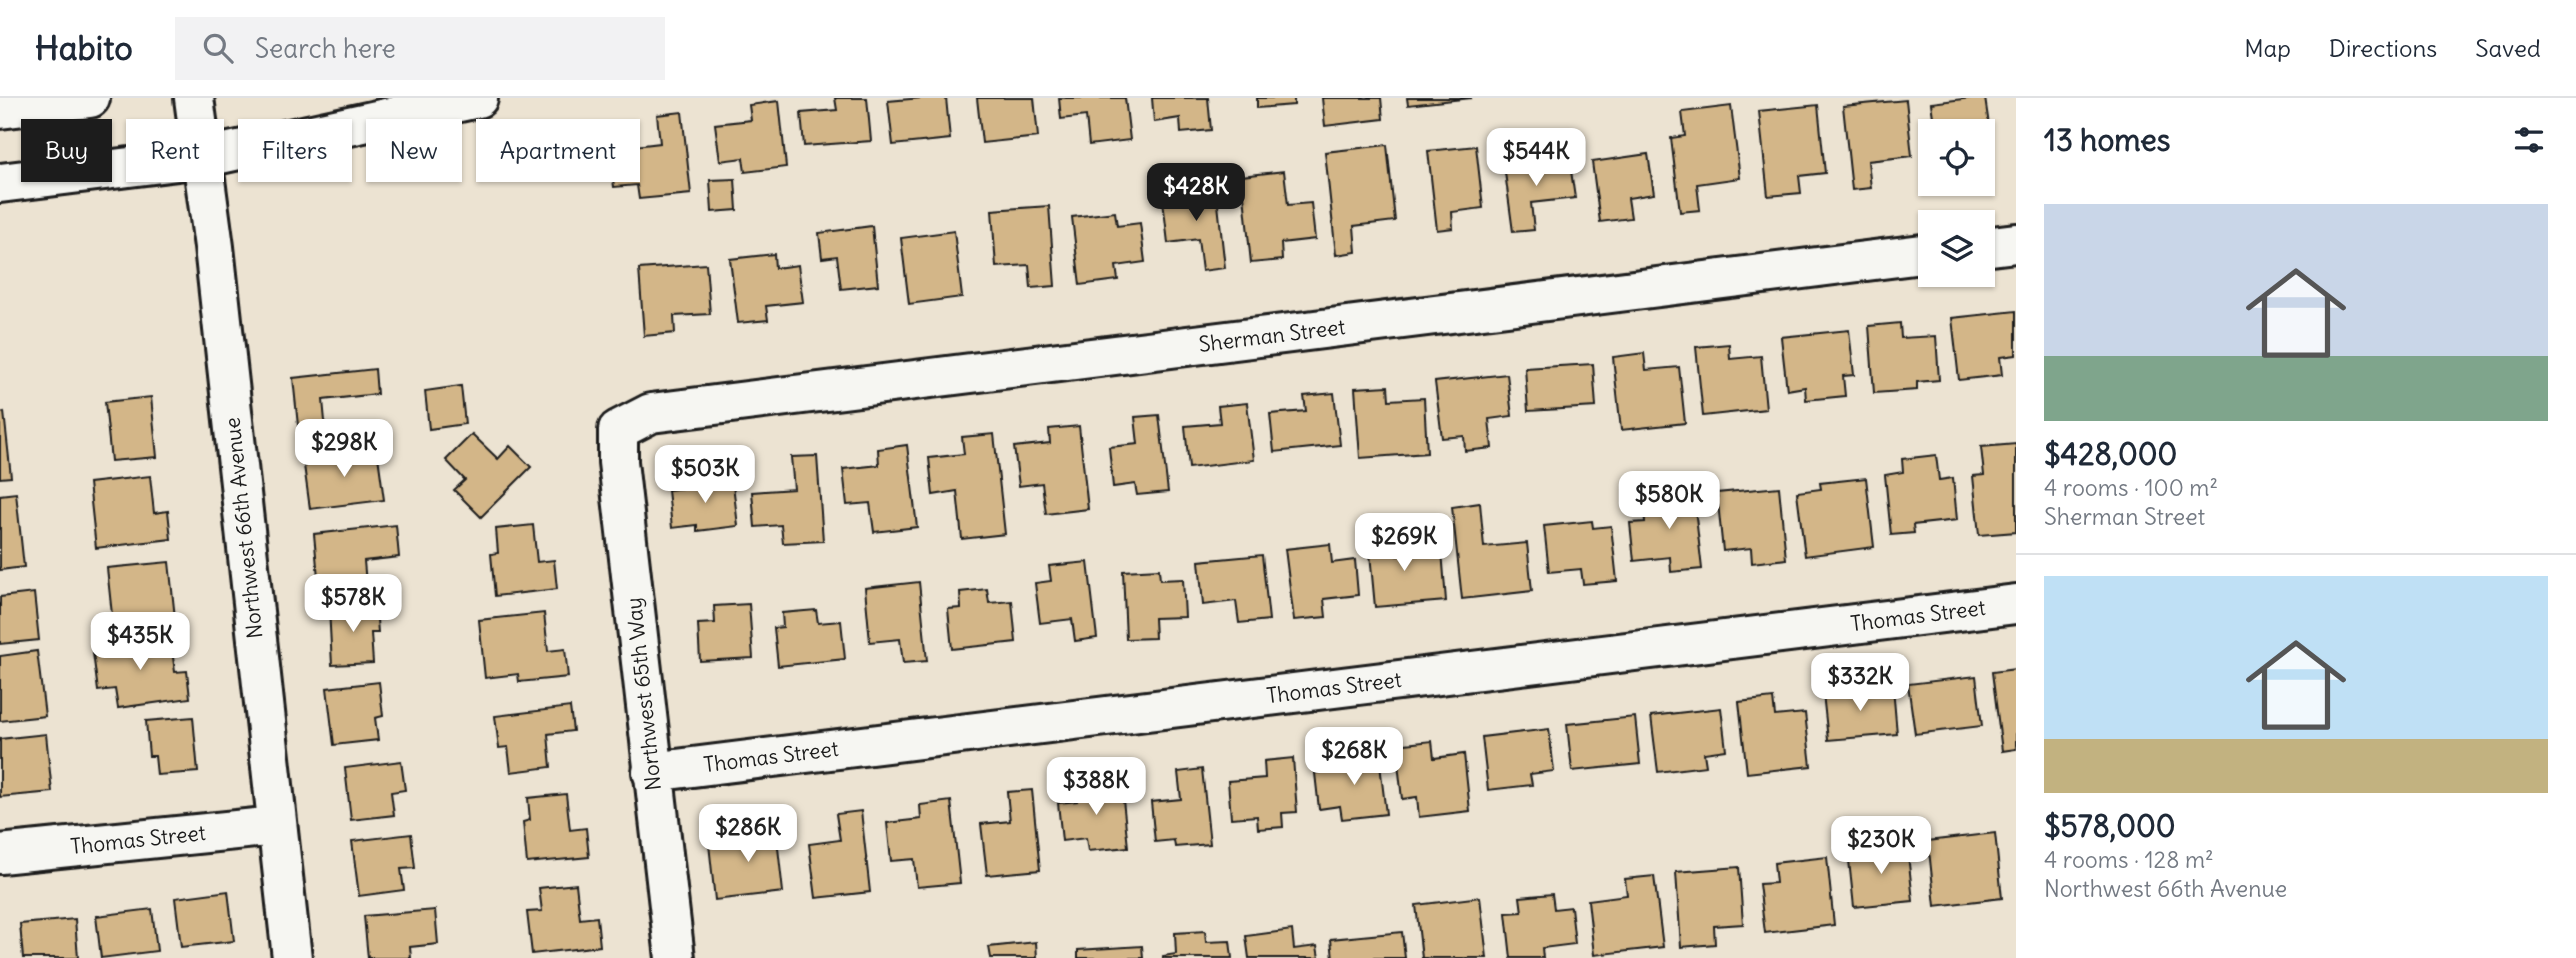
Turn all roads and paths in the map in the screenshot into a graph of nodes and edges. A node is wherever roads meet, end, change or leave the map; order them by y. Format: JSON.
{"nodes":[{"id":1,"x":90,"y":98,"type":"edge"},
{"id":2,"x":194,"y":98,"type":"edge"},
{"id":3,"x":478,"y":98,"type":"edge"},
{"id":4,"x":0,"y":109,"type":"edge"},
{"id":5,"x":197,"y":119,"type":"edge"},
{"id":6,"x":224,"y":153,"type":"edge"},
{"id":7,"x":126,"y":167,"type":"edge"},
{"id":8,"x":205,"y":182,"type":"edge"},
{"id":9,"x":0,"y":183,"type":"edge"},
{"id":10,"x":2016,"y":243,"type":"edge"},
{"id":11,"x":1995,"y":246,"type":"edge"},
{"id":12,"x":1918,"y":255,"type":"edge"},
{"id":13,"x":618,"y":430,"type":"joint"},
{"id":14,"x":2016,"y":604,"type":"edge"},
{"id":15,"x":652,"y":772,"type":"junction"},
{"id":16,"x":276,"y":825,"type":"junction"},
{"id":17,"x":0,"y":854,"type":"edge"},
{"id":18,"x":292,"y":958,"type":"edge"},
{"id":19,"x":675,"y":958,"type":"edge"}],
"edges":[{"from":1,"to":4,"type":"street"},
{"from":2,"to":5,"type":"street","name":"Northwest 66th Avenue"},
{"from":3,"to":6,"type":"street"},
{"from":7,"to":9,"type":"street"},
{"from":8,"to":16,"type":"street","name":"Northwest 66th Avenue"},
{"from":10,"to":11,"type":"street"},
{"from":12,"to":13,"type":"street","name":"Sherman Street"},
{"from":13,"to":15,"type":"street","name":"Northwest 65th Way"},
{"from":14,"to":15,"type":"street","name":"Thomas Street"},
{"from":15,"to":19,"type":"street","name":"Northwest 65th Way"},
{"from":16,"to":17,"type":"street","name":"Thomas Street"},
{"from":16,"to":18,"type":"street","name":"Northwest 66th Avenue"}]}
